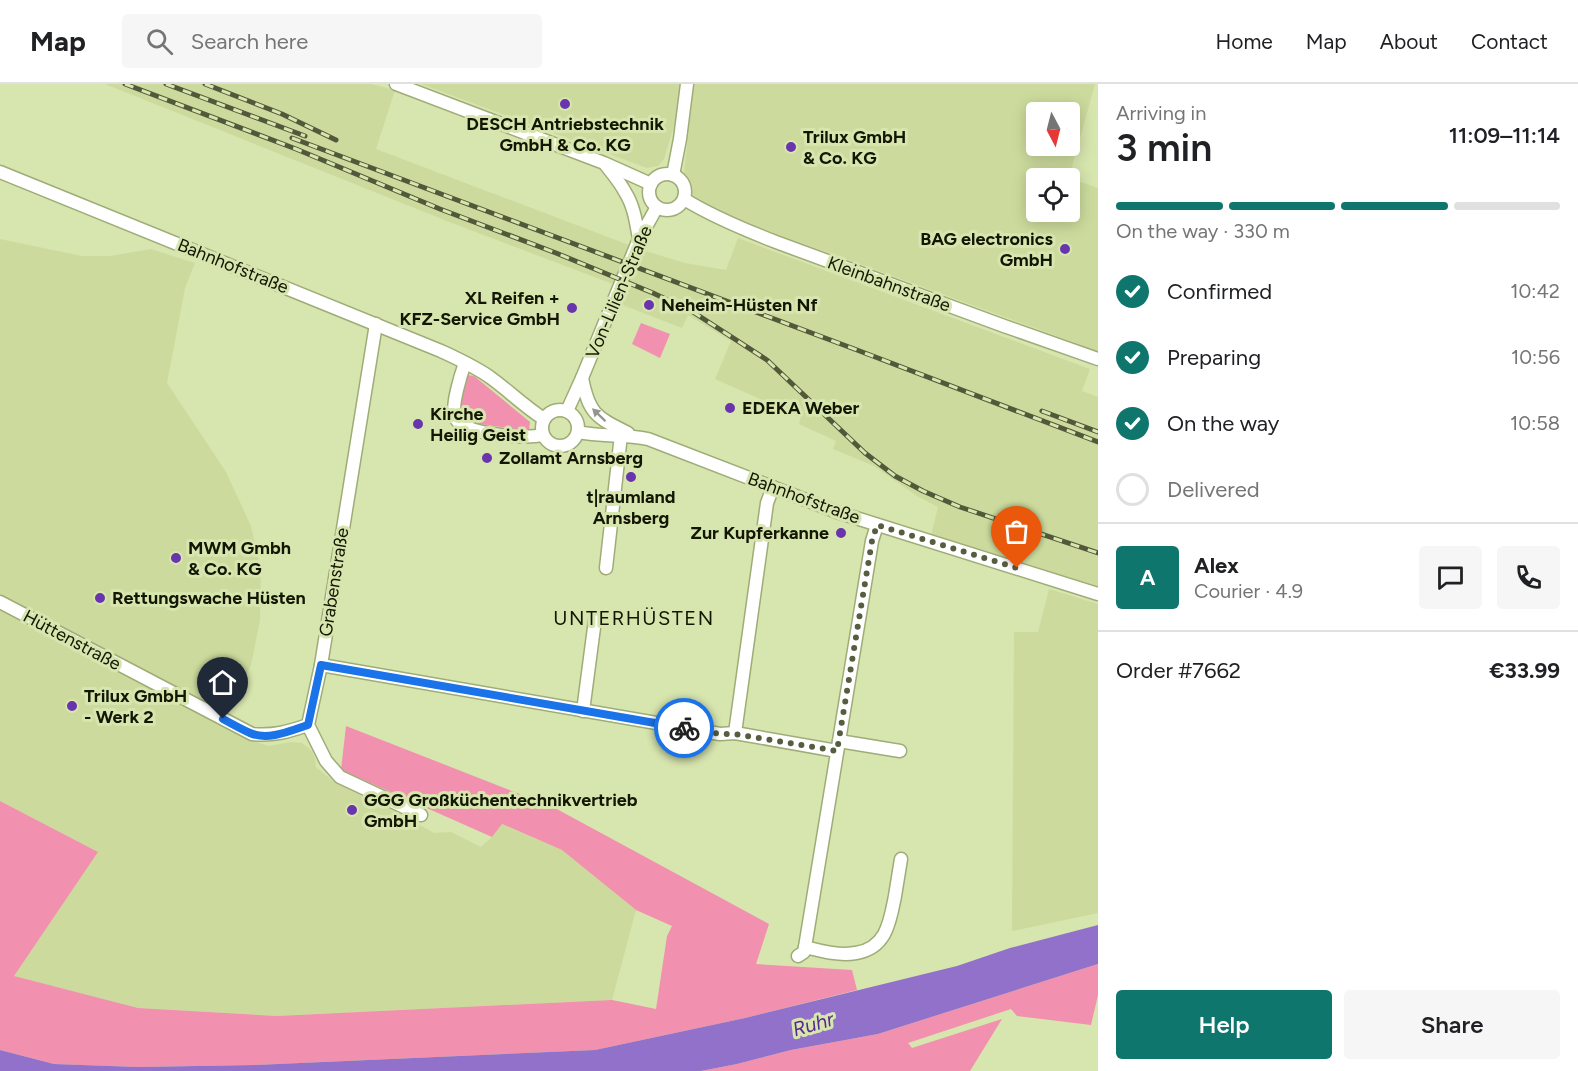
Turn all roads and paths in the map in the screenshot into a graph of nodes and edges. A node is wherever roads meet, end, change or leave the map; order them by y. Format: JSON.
{"nodes":[{"id":1,"x":396,"y":84,"type":"edge"},
{"id":2,"x":687,"y":84,"type":"edge"},
{"id":3,"x":604,"y":163,"type":"junction"},
{"id":4,"x":0,"y":172,"type":"edge"},
{"id":5,"x":673,"y":175,"type":"junction"},
{"id":6,"x":651,"y":183,"type":"junction"},
{"id":7,"x":684,"y":199,"type":"junction"},
{"id":8,"x":657,"y":207,"type":"junction"},
{"id":9,"x":639,"y":238,"type":"junction"},
{"id":10,"x":376,"y":324,"type":"junction"},
{"id":11,"x":1098,"y":359,"type":"edge"},
{"id":12,"x":465,"y":363,"type":"junction"},
{"id":13,"x":582,"y":378,"type":"junction"},
{"id":14,"x":567,"y":411,"type":"junction"},
{"id":15,"x":544,"y":419,"type":"junction"},
{"id":16,"x":578,"y":432,"type":"junction"},
{"id":17,"x":542,"y":435,"type":"junction"},
{"id":18,"x":628,"y":435,"type":"junction"},
{"id":19,"x":773,"y":487,"type":"junction"},
{"id":20,"x":877,"y":525,"type":"junction"},
{"id":21,"x":606,"y":568,"type":"dead end"},
{"id":22,"x":1098,"y":594,"type":"edge"},
{"id":23,"x":0,"y":602,"type":"edge"},
{"id":24,"x":595,"y":620,"type":"dead end"},
{"id":25,"x":321,"y":665,"type":"junction"},
{"id":26,"x":583,"y":711,"type":"junction"},
{"id":27,"x":308,"y":725,"type":"junction"},
{"id":28,"x":735,"y":734,"type":"junction"},
{"id":29,"x":838,"y":746,"type":"junction"},
{"id":30,"x":900,"y":751,"type":"dead end"},
{"id":31,"x":421,"y":815,"type":"dead end"},
{"id":32,"x":901,"y":859,"type":"dead end"}],
"edges":[{"from":1,"to":3,"type":"street"},
{"from":2,"to":5,"type":"street"},
{"from":3,"to":6,"type":"street"},
{"from":3,"to":9,"type":"street"},
{"from":4,"to":10,"type":"street","name":"Bahnhofstraße"},
{"from":5,"to":6,"type":"street"},
{"from":5,"to":7,"type":"street"},
{"from":6,"to":8,"type":"street"},
{"from":7,"to":8,"type":"street"},
{"from":7,"to":11,"type":"street","name":"Kleinbahnstraße"},
{"from":8,"to":9,"type":"street","name":"Von-Lilien-Straße"},
{"from":9,"to":13,"type":"street","name":"Von-Lilien-Straße"},
{"from":10,"to":12,"type":"street","name":"Bahnhofstraße"},
{"from":10,"to":25,"type":"street","name":"Grabenstraße"},
{"from":12,"to":15,"type":"street","name":"Bahnhofstraße"},
{"from":12,"to":17,"type":"street"},
{"from":13,"to":14,"type":"street","name":"Von-Lilien-Straße"},
{"from":18,"to":13,"type":"street","name":"Von-Lilien-Straße","one_way":true},
{"from":14,"to":15,"type":"street"},
{"from":14,"to":16,"type":"street"},
{"from":15,"to":17,"type":"street"},
{"from":16,"to":17,"type":"street"},
{"from":16,"to":18,"type":"street","name":"Bahnhofstraße"},
{"from":18,"to":19,"type":"street","name":"Bahnhofstraße"},
{"from":18,"to":21,"type":"street"},
{"from":19,"to":20,"type":"street","name":"Bahnhofstraße"},
{"from":19,"to":28,"type":"street"},
{"from":20,"to":22,"type":"street","name":"Bahnhofstraße"},
{"from":20,"to":29,"type":"street"},
{"from":23,"to":27,"type":"street","name":"Hüttenstraße"},
{"from":24,"to":26,"type":"street"},
{"from":25,"to":26,"type":"street"},
{"from":25,"to":27,"type":"street","name":"Grabenstraße"},
{"from":26,"to":28,"type":"street"},
{"from":27,"to":31,"type":"street"},
{"from":28,"to":29,"type":"street"},
{"from":29,"to":30,"type":"street"},
{"from":29,"to":32,"type":"street"}]}
